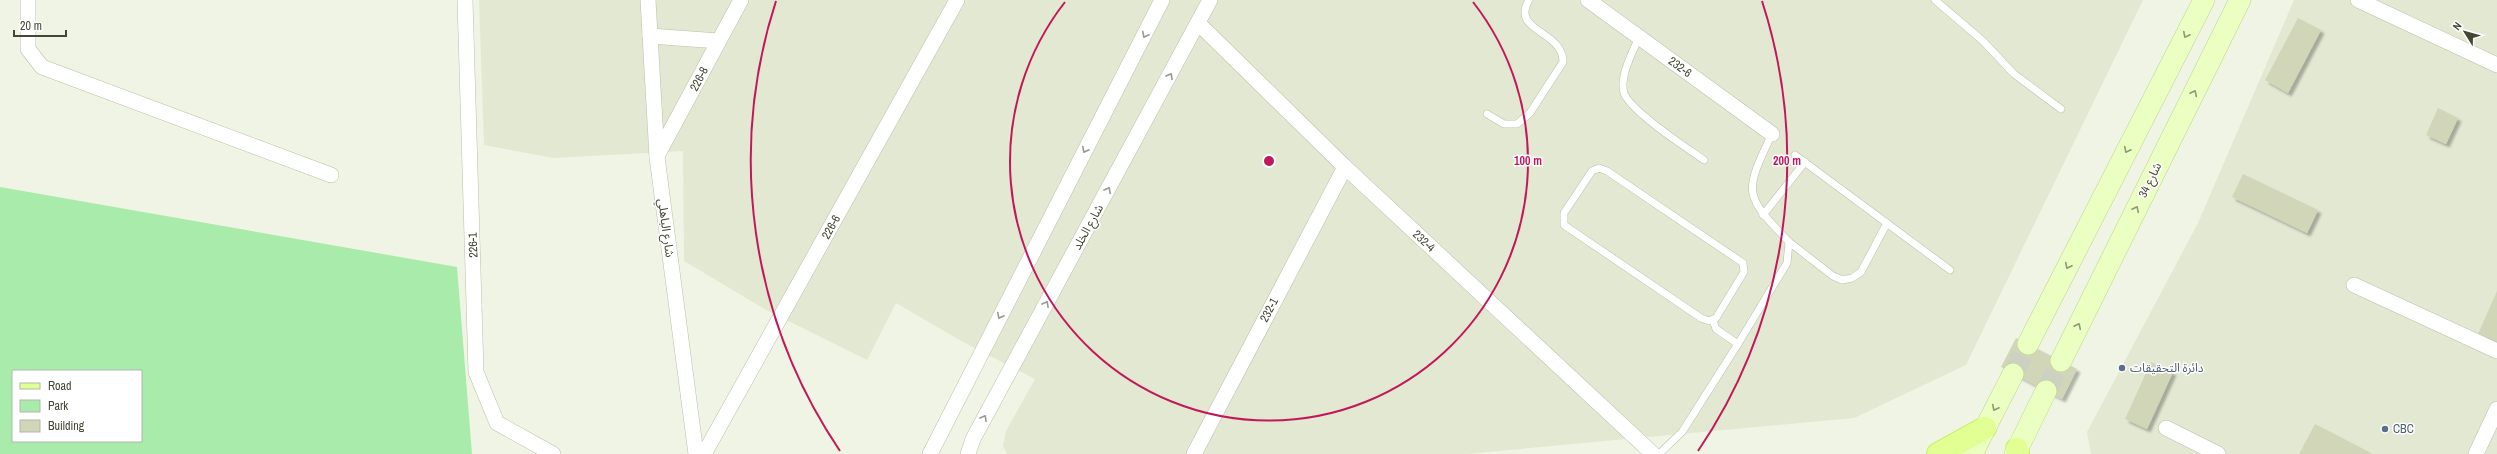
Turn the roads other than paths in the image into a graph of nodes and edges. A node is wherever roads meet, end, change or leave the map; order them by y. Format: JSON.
{"nodes":[{"id":1,"x":28,"y":0,"type":"edge"},
{"id":2,"x":465,"y":0,"type":"edge"},
{"id":3,"x":648,"y":0,"type":"edge"},
{"id":4,"x":741,"y":0,"type":"edge"},
{"id":5,"x":957,"y":0,"type":"edge"},
{"id":6,"x":1162,"y":0,"type":"edge"},
{"id":7,"x":1210,"y":0,"type":"edge"},
{"id":8,"x":1529,"y":0,"type":"edge"},
{"id":9,"x":1588,"y":0,"type":"edge"},
{"id":10,"x":1935,"y":0,"type":"edge"},
{"id":11,"x":2204,"y":0,"type":"edge"},
{"id":12,"x":2240,"y":0,"type":"edge"},
{"id":13,"x":2358,"y":0,"type":"edge"},
{"id":14,"x":1198,"y":23,"type":"junction"},
{"id":15,"x":650,"y":36,"type":"junction"},
{"id":16,"x":1639,"y":37,"type":"junction"},
{"id":17,"x":719,"y":41,"type":"junction"},
{"id":18,"x":2497,"y":65,"type":"edge"},
{"id":19,"x":2061,"y":109,"type":"dead end"},
{"id":20,"x":1487,"y":114,"type":"dead end"},
{"id":21,"x":1772,"y":134,"type":"joint"},
{"id":22,"x":1796,"y":155,"type":"dead end"},
{"id":23,"x":657,"y":157,"type":"junction"},
{"id":24,"x":1704,"y":160,"type":"dead end"},
{"id":25,"x":1805,"y":162,"type":"junction"},
{"id":26,"x":1345,"y":167,"type":"junction"},
{"id":27,"x":331,"y":175,"type":"dead end"},
{"id":28,"x":1763,"y":215,"type":"junction"},
{"id":29,"x":1887,"y":223,"type":"junction"},
{"id":30,"x":1788,"y":242,"type":"junction"},
{"id":31,"x":1950,"y":270,"type":"dead end"},
{"id":32,"x":2354,"y":285,"type":"dead end"},
{"id":33,"x":1713,"y":320,"type":"junction"},
{"id":34,"x":1738,"y":344,"type":"junction"},
{"id":35,"x":2028,"y":344,"type":"tunnel mouth"},
{"id":36,"x":2497,"y":351,"type":"edge"},
{"id":37,"x":2061,"y":361,"type":"tunnel mouth"},
{"id":38,"x":2013,"y":374,"type":"tunnel mouth"},
{"id":39,"x":2046,"y":391,"type":"tunnel mouth"},
{"id":40,"x":2497,"y":408,"type":"edge"},
{"id":41,"x":1985,"y":428,"type":"junction"},
{"id":42,"x":2166,"y":428,"type":"dead end"},
{"id":43,"x":2017,"y":452,"type":"edge"},
{"id":44,"x":553,"y":454,"type":"edge"},
{"id":45,"x":696,"y":454,"type":"edge"},
{"id":46,"x":704,"y":454,"type":"edge"},
{"id":47,"x":930,"y":454,"type":"edge"},
{"id":48,"x":968,"y":454,"type":"edge"},
{"id":49,"x":1194,"y":454,"type":"edge"},
{"id":50,"x":1654,"y":454,"type":"edge"},
{"id":51,"x":1659,"y":454,"type":"edge"},
{"id":52,"x":1938,"y":454,"type":"edge"},
{"id":53,"x":1972,"y":454,"type":"edge"},
{"id":54,"x":2218,"y":454,"type":"edge"},
{"id":55,"x":2476,"y":454,"type":"edge"}],
"edges":[{"from":1,"to":27,"type":"street"},
{"from":2,"to":44,"type":"street","name":"226-1"},
{"from":3,"to":15,"type":"street","name":"شارع الباهلي"},
{"from":4,"to":17,"type":"street","name":"226-8"},
{"from":5,"to":46,"type":"street","name":"226-6"},
{"from":6,"to":47,"type":"street","one_way":true},
{"from":7,"to":14,"type":"street","name":"شارع الخلد"},
{"from":8,"to":20,"type":"lane"},
{"from":9,"to":16,"type":"street","name":"232-6"},
{"from":10,"to":19,"type":"lane"},
{"from":11,"to":35,"type":"main road","one_way":true},
{"from":37,"to":12,"type":"main road","name":"شارع 34","one_way":true},
{"from":13,"to":18,"type":"street"},
{"from":14,"to":26,"type":"street","name":"232-4"},
{"from":48,"to":14,"type":"street","name":"شارع الخلد","one_way":true},
{"from":15,"to":17,"type":"street"},
{"from":15,"to":23,"type":"street","name":"شارع الباهلي"},
{"from":16,"to":21,"type":"street","name":"232-6"},
{"from":16,"to":24,"type":"lane"},
{"from":17,"to":23,"type":"street","name":"226-8"},
{"from":21,"to":28,"type":"lane"},
{"from":22,"to":25,"type":"lane"},
{"from":23,"to":45,"type":"street","name":"شارع الباهلي"},
{"from":25,"to":28,"type":"lane"},
{"from":25,"to":29,"type":"lane"},
{"from":26,"to":49,"type":"street","name":"232-1"},
{"from":26,"to":50,"type":"street","name":"232-4"},
{"from":28,"to":30,"type":"lane"},
{"from":29,"to":30,"type":"lane"},
{"from":29,"to":31,"type":"lane"},
{"from":30,"to":34,"type":"lane"},
{"from":32,"to":36,"type":"street"},
{"from":33,"to":33,"type":"lane"},
{"from":33,"to":34,"type":"lane"},
{"from":34,"to":51,"type":"lane"},
{"from":38,"to":41,"type":"main road","one_way":true},
{"from":39,"to":43,"type":"main road"},
{"from":40,"to":55,"type":"street"},
{"from":41,"to":52,"type":"main road"},
{"from":41,"to":53,"type":"main road"},
{"from":42,"to":54,"type":"street"}]}
